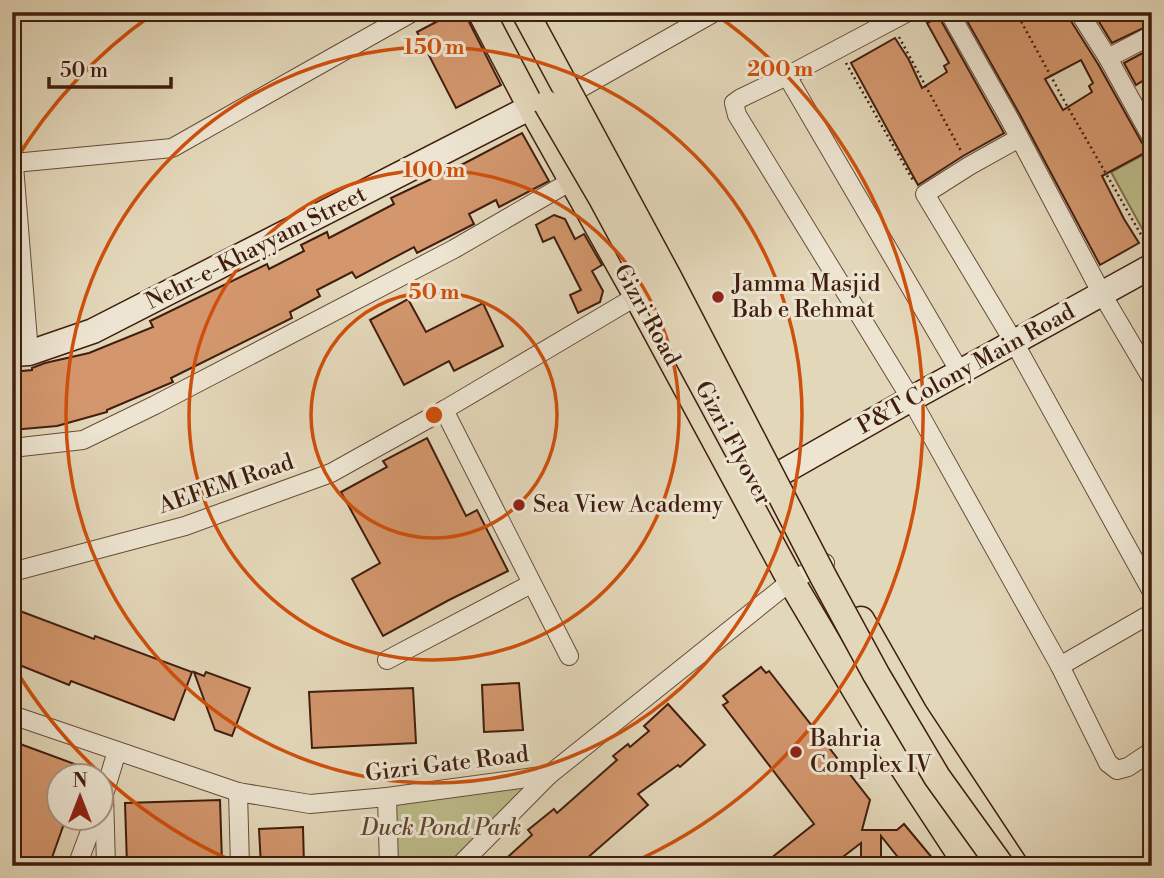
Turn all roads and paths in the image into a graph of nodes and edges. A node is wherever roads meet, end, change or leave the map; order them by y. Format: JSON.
{"nodes":[{"id":1,"x":413,"y":12,"type":"edge"},
{"id":2,"x":481,"y":12,"type":"edge"},
{"id":3,"x":494,"y":12,"type":"edge"},
{"id":4,"x":525,"y":12,"type":"edge"},
{"id":5,"x":539,"y":12,"type":"edge"},
{"id":6,"x":715,"y":12,"type":"edge"},
{"id":7,"x":908,"y":12,"type":"edge"},
{"id":8,"x":949,"y":12,"type":"edge"},
{"id":9,"x":1016,"y":12,"type":"edge"},
{"id":10,"x":1079,"y":12,"type":"edge"},
{"id":11,"x":891,"y":21,"type":"junction"},
{"id":12,"x":1152,"y":35,"type":"edge"},
{"id":13,"x":838,"y":49,"type":"junction"},
{"id":14,"x":1108,"y":58,"type":"junction"},
{"id":15,"x":787,"y":76,"type":"junction"},
{"id":16,"x":579,"y":89,"type":"junction"},
{"id":17,"x":531,"y":107,"type":"junction"},
{"id":18,"x":1019,"y":138,"type":"junction"},
{"id":19,"x":1152,"y":138,"type":"edge"},
{"id":20,"x":12,"y":141,"type":"edge"},
{"id":21,"x":14,"y":163,"type":"junction"},
{"id":22,"x":969,"y":166,"type":"junction"},
{"id":23,"x":573,"y":180,"type":"junction"},
{"id":24,"x":925,"y":194,"type":"junction"},
{"id":25,"x":1152,"y":254,"type":"edge"},
{"id":26,"x":1152,"y":267,"type":"edge"},
{"id":27,"x":1102,"y":294,"type":"junction"},
{"id":28,"x":637,"y":296,"type":"junction"},
{"id":29,"x":1014,"y":342,"type":"junction"},
{"id":30,"x":21,"y":353,"type":"edge"},
{"id":31,"x":960,"y":372,"type":"junction"},
{"id":32,"x":1152,"y":379,"type":"edge"},
{"id":33,"x":911,"y":399,"type":"junction"},
{"id":34,"x":444,"y":410,"type":"junction"},
{"id":35,"x":12,"y":448,"type":"edge"},
{"id":36,"x":781,"y":473,"type":"junction"},
{"id":37,"x":829,"y":562,"type":"junction"},
{"id":38,"x":12,"y":572,"type":"edge"},
{"id":39,"x":791,"y":581,"type":"junction"},
{"id":40,"x":531,"y":584,"type":"junction"},
{"id":41,"x":1152,"y":592,"type":"edge"},
{"id":42,"x":1152,"y":613,"type":"edge"},
{"id":43,"x":569,"y":656,"type":"dead end"},
{"id":44,"x":387,"y":660,"type":"dead end"},
{"id":45,"x":1060,"y":666,"type":"junction"},
{"id":46,"x":12,"y":715,"type":"edge"},
{"id":47,"x":117,"y":751,"type":"junction"},
{"id":48,"x":1152,"y":751,"type":"edge"},
{"id":49,"x":114,"y":762,"type":"edge"},
{"id":50,"x":550,"y":775,"type":"junction"},
{"id":51,"x":238,"y":792,"type":"junction"},
{"id":52,"x":387,"y":797,"type":"junction"},
{"id":53,"x":90,"y":832,"type":"edge"},
{"id":54,"x":104,"y":832,"type":"edge"},
{"id":55,"x":77,"y":866,"type":"edge"},
{"id":56,"x":106,"y":866,"type":"edge"},
{"id":57,"x":240,"y":866,"type":"edge"},
{"id":58,"x":389,"y":866,"type":"edge"},
{"id":59,"x":459,"y":866,"type":"edge"},
{"id":60,"x":968,"y":866,"type":"edge"},
{"id":61,"x":984,"y":866,"type":"edge"},
{"id":62,"x":1001,"y":866,"type":"edge"},
{"id":63,"x":1015,"y":866,"type":"edge"}],
"edges":[{"from":1,"to":21,"type":"street"},
{"from":2,"to":17,"type":"main road","name":"Gizri Road"},
{"from":3,"to":61,"type":"main road","name":"Gizri Flyover","bridge":true},
{"from":4,"to":62,"type":"main road","name":"Gizri Flyover","bridge":true},
{"from":5,"to":16,"type":"main road","name":"Gizri Road"},
{"from":6,"to":16,"type":"street"},
{"from":7,"to":11,"type":"street"},
{"from":8,"to":18,"type":"street"},
{"from":9,"to":25,"type":"path"},
{"from":10,"to":14,"type":"street"},
{"from":11,"to":13,"type":"street"},
{"from":11,"to":22,"type":"path"},
{"from":12,"to":14,"type":"street"},
{"from":13,"to":15,"type":"street"},
{"from":13,"to":24,"type":"path"},
{"from":14,"to":19,"type":"street"},
{"from":15,"to":31,"type":"street"},
{"from":15,"to":33,"type":"street"},
{"from":16,"to":36,"type":"main road","name":"Gizri Road"},
{"from":17,"to":23,"type":"main road","name":"Gizri Road"},
{"from":17,"to":30,"type":"street","name":"Nehr-e-Khayyam Street"},
{"from":18,"to":22,"type":"street"},
{"from":18,"to":27,"type":"street"},
{"from":20,"to":21,"type":"street"},
{"from":21,"to":30,"type":"street"},
{"from":22,"to":24,"type":"street"},
{"from":23,"to":28,"type":"main road","name":"Gizri Road"},
{"from":23,"to":35,"type":"street"},
{"from":24,"to":29,"type":"street"},
{"from":26,"to":27,"type":"street","name":"P&T Colony Main Road"},
{"from":27,"to":29,"type":"street","name":"P&T Colony Main Road"},
{"from":27,"to":32,"type":"street"},
{"from":28,"to":34,"type":"street","name":"AEFEM Road"},
{"from":28,"to":39,"type":"main road","name":"Gizri Road"},
{"from":29,"to":31,"type":"street","name":"P&T Colony Main Road"},
{"from":29,"to":41,"type":"street"},
{"from":31,"to":33,"type":"street","name":"P&T Colony Main Road"},
{"from":33,"to":36,"type":"street","name":"P&T Colony Main Road"},
{"from":33,"to":45,"type":"street"},
{"from":34,"to":38,"type":"street","name":"AEFEM Road"},
{"from":34,"to":40,"type":"street"},
{"from":36,"to":37,"type":"main road","name":"Gizri Road"},
{"from":37,"to":39,"type":"street","name":"Gizri Gate Road"},
{"from":37,"to":63,"type":"main road","name":"Gizri Road"},
{"from":39,"to":50,"type":"street","name":"Gizri Gate Road"},
{"from":39,"to":60,"type":"main road","name":"Gizri Road"},
{"from":40,"to":43,"type":"street"},
{"from":40,"to":44,"type":"street"},
{"from":42,"to":45,"type":"street"},
{"from":45,"to":48,"type":"street"},
{"from":46,"to":47,"type":"street","name":"Gizri Gate Road"},
{"from":47,"to":49,"type":"street"},
{"from":47,"to":51,"type":"street","name":"Gizri Gate Road"},
{"from":50,"to":52,"type":"street","name":"Gizri Gate Road"},
{"from":50,"to":59,"type":"street"},
{"from":51,"to":52,"type":"street","name":"Gizri Gate Road"},
{"from":51,"to":57,"type":"street"},
{"from":52,"to":58,"type":"street"},
{"from":53,"to":55,"type":"street"},
{"from":54,"to":56,"type":"street"}]}
